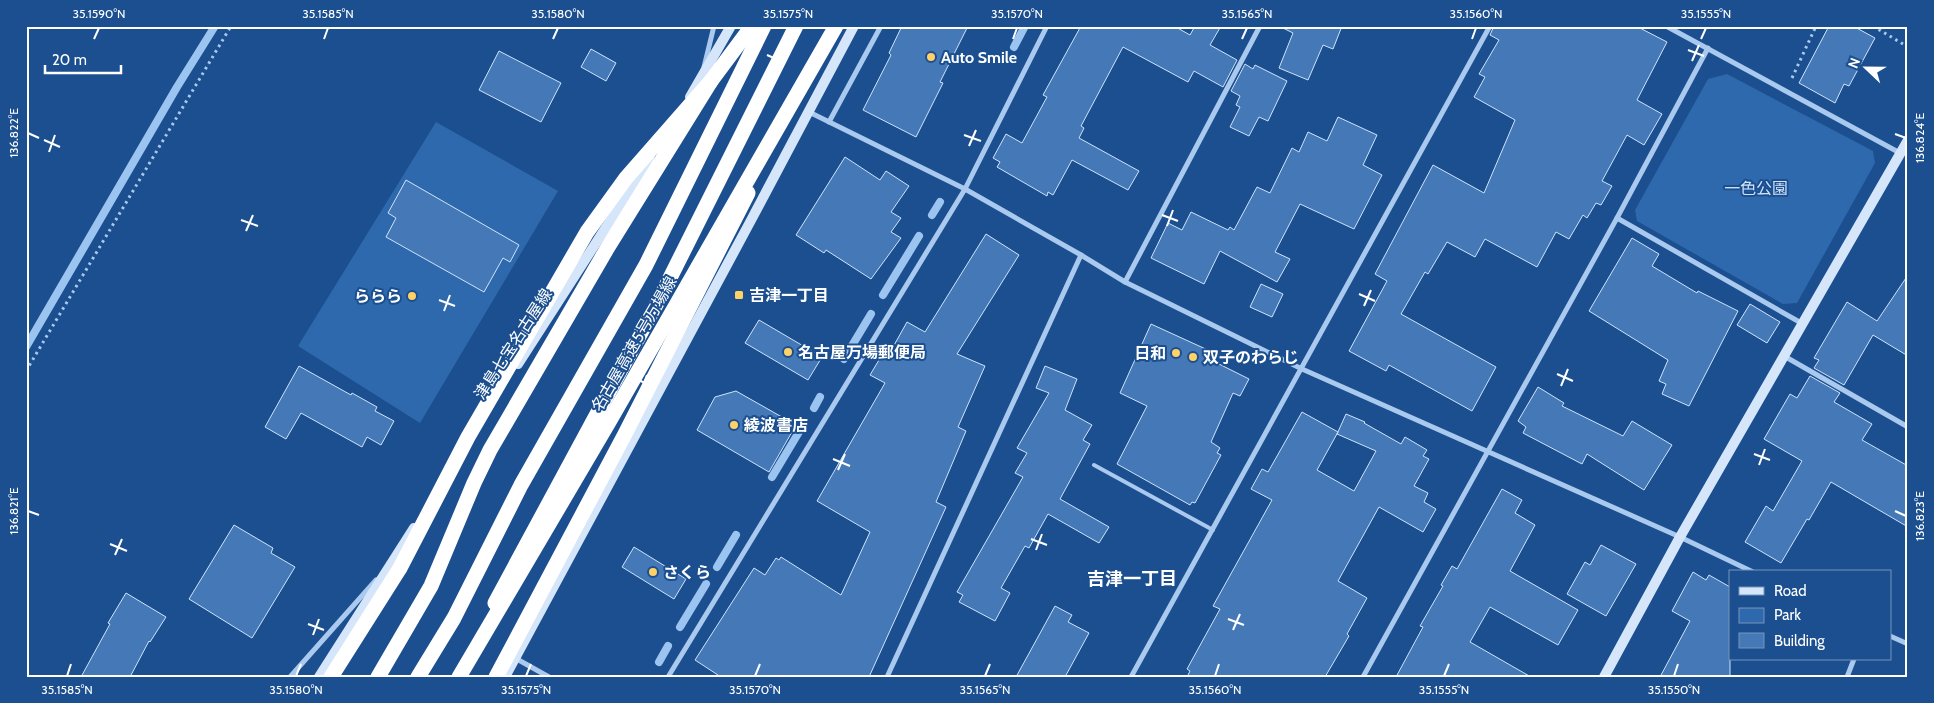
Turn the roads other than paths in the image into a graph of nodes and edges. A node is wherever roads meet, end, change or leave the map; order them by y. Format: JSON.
{"nodes":[{"id":1,"x":714,"y":26,"type":"edge"},
{"id":2,"x":730,"y":26,"type":"edge"},
{"id":3,"x":752,"y":26,"type":"edge"},
{"id":4,"x":764,"y":26,"type":"edge"},
{"id":5,"x":796,"y":26,"type":"edge"},
{"id":6,"x":836,"y":26,"type":"edge"},
{"id":7,"x":854,"y":26,"type":"edge"},
{"id":8,"x":881,"y":26,"type":"edge"},
{"id":9,"x":1047,"y":26,"type":"edge"},
{"id":10,"x":1260,"y":26,"type":"edge"},
{"id":11,"x":1490,"y":26,"type":"edge"},
{"id":12,"x":1666,"y":26,"type":"edge"},
{"id":13,"x":1708,"y":48,"type":"junction"},
{"id":14,"x":706,"y":81,"type":"junction"},
{"id":15,"x":797,"y":96,"type":"junction"},
{"id":16,"x":809,"y":112,"type":"junction"},
{"id":17,"x":829,"y":122,"type":"junction"},
{"id":18,"x":1908,"y":140,"type":"edge"},
{"id":19,"x":1900,"y":154,"type":"junction"},
{"id":20,"x":965,"y":189,"type":"junction"},
{"id":21,"x":1617,"y":218,"type":"junction"},
{"id":22,"x":1082,"y":255,"type":"junction"},
{"id":23,"x":1125,"y":282,"type":"junction"},
{"id":24,"x":1803,"y":324,"type":"junction"},
{"id":25,"x":1784,"y":356,"type":"junction"},
{"id":26,"x":1302,"y":369,"type":"junction"},
{"id":27,"x":1908,"y":427,"type":"edge"},
{"id":28,"x":1487,"y":450,"type":"junction"},
{"id":29,"x":1094,"y":466,"type":"dead end"},
{"id":30,"x":1213,"y":530,"type":"junction"},
{"id":31,"x":1680,"y":537,"type":"junction"},
{"id":32,"x":390,"y":564,"type":"junction"},
{"id":33,"x":1749,"y":570,"type":"edge"},
{"id":34,"x":1892,"y":637,"type":"edge"},
{"id":35,"x":1908,"y":644,"type":"edge"},
{"id":36,"x":515,"y":658,"type":"junction"},
{"id":37,"x":1854,"y":660,"type":"edge"},
{"id":38,"x":290,"y":677,"type":"edge"},
{"id":39,"x":319,"y":677,"type":"edge"},
{"id":40,"x":331,"y":677,"type":"edge"},
{"id":41,"x":378,"y":677,"type":"edge"},
{"id":42,"x":418,"y":677,"type":"edge"},
{"id":43,"x":460,"y":677,"type":"edge"},
{"id":44,"x":496,"y":677,"type":"edge"},
{"id":45,"x":505,"y":677,"type":"edge"},
{"id":46,"x":550,"y":677,"type":"edge"},
{"id":47,"x":668,"y":677,"type":"edge"},
{"id":48,"x":887,"y":677,"type":"edge"},
{"id":49,"x":1132,"y":677,"type":"edge"},
{"id":50,"x":1363,"y":677,"type":"edge"},
{"id":51,"x":1604,"y":677,"type":"edge"},
{"id":52,"x":1847,"y":677,"type":"edge"}],
"edges":[{"from":1,"to":14,"type":"street"},
{"from":2,"to":14,"type":"main road","name":"津島七宝名古屋線"},
{"from":3,"to":14,"type":"highway"},
{"from":4,"to":42,"type":"highway","name":"名古屋高速5号万場線"},
{"from":5,"to":43,"type":"highway"},
{"from":6,"to":15,"type":"highway","name":"名古屋高速5号万場線","bridge":true},
{"from":7,"to":16,"type":"main road"},
{"from":8,"to":17,"type":"street"},
{"from":9,"to":20,"type":"street"},
{"from":10,"to":23,"type":"street"},
{"from":11,"to":26,"type":"street"},
{"from":12,"to":13,"type":"street"},
{"from":13,"to":19,"type":"street"},
{"from":13,"to":21,"type":"street"},
{"from":14,"to":32,"type":"main road","name":"津島七宝名古屋線"},
{"from":14,"to":40,"type":"highway","bridge":true},
{"from":14,"to":41,"type":"highway","bridge":true},
{"from":15,"to":43,"type":"highway","name":"名古屋高速5号万場線","bridge":true},
{"from":15,"to":44,"type":"highway","bridge":true},
{"from":16,"to":17,"type":"street"},
{"from":16,"to":36,"type":"main road"},
{"from":17,"to":20,"type":"street"},
{"from":18,"to":19,"type":"main road"},
{"from":19,"to":24,"type":"main road"},
{"from":20,"to":22,"type":"street"},
{"from":20,"to":47,"type":"street"},
{"from":21,"to":24,"type":"street"},
{"from":21,"to":28,"type":"street"},
{"from":22,"to":23,"type":"street"},
{"from":22,"to":48,"type":"street"},
{"from":23,"to":26,"type":"street"},
{"from":24,"to":25,"type":"main road"},
{"from":25,"to":27,"type":"street"},
{"from":25,"to":31,"type":"main road"},
{"from":26,"to":28,"type":"street"},
{"from":26,"to":30,"type":"street"},
{"from":28,"to":31,"type":"street"},
{"from":28,"to":50,"type":"street"},
{"from":29,"to":30,"type":"lane"},
{"from":30,"to":49,"type":"street"},
{"from":31,"to":33,"type":"street"},
{"from":31,"to":51,"type":"main road"},
{"from":32,"to":38,"type":"street"},
{"from":32,"to":39,"type":"main road","name":"津島七宝名古屋線"},
{"from":34,"to":35,"type":"street"},
{"from":36,"to":45,"type":"main road"},
{"from":36,"to":46,"type":"street"},
{"from":37,"to":52,"type":"street"}]}
